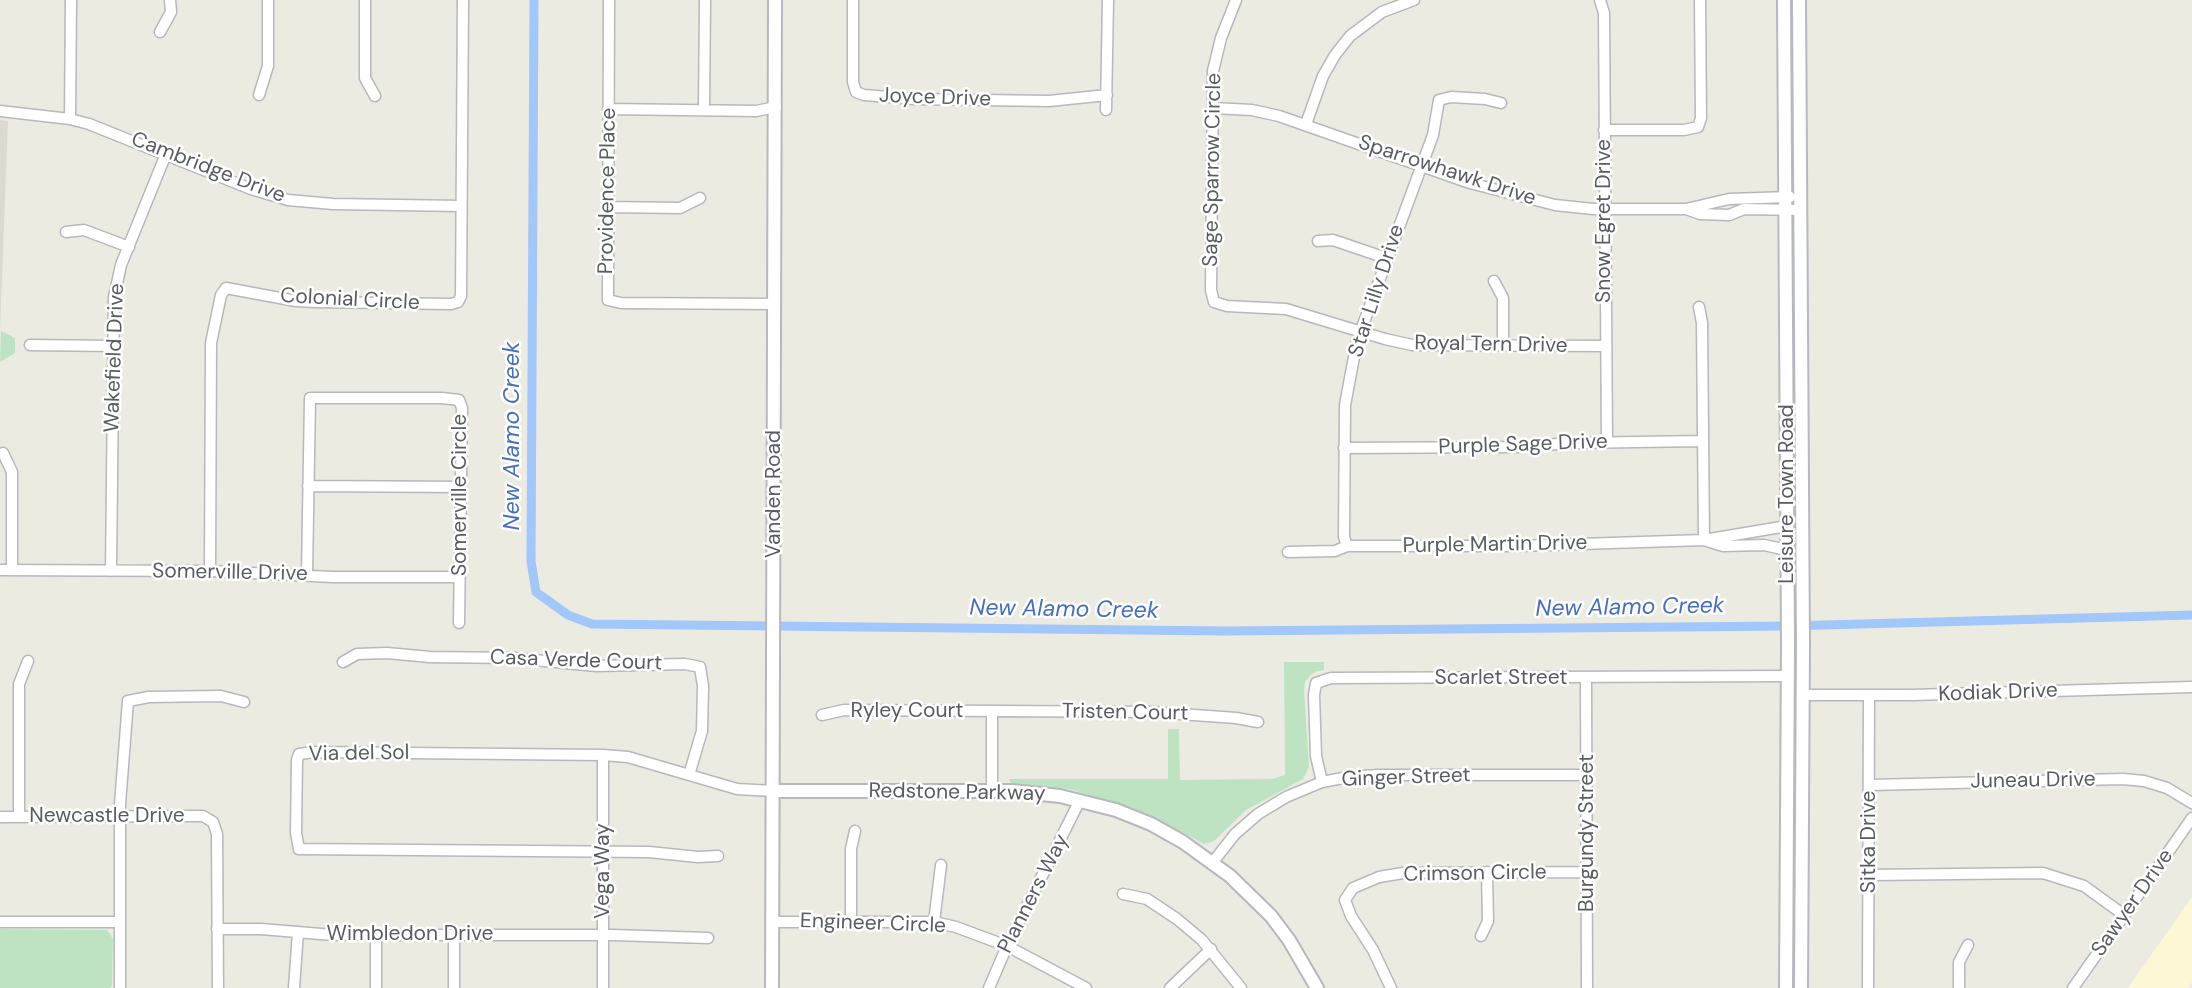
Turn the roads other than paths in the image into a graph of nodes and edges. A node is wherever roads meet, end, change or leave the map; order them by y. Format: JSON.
{"nodes":[{"id":1,"x":71,"y":0,"type":"edge"},
{"id":2,"x":170,"y":0,"type":"edge"},
{"id":3,"x":268,"y":0,"type":"edge"},
{"id":4,"x":365,"y":0,"type":"edge"},
{"id":5,"x":463,"y":0,"type":"edge"},
{"id":6,"x":609,"y":0,"type":"edge"},
{"id":7,"x":705,"y":0,"type":"edge"},
{"id":8,"x":775,"y":0,"type":"edge"},
{"id":9,"x":853,"y":0,"type":"edge"},
{"id":10,"x":1108,"y":0,"type":"edge"},
{"id":11,"x":1236,"y":0,"type":"edge"},
{"id":12,"x":1415,"y":0,"type":"edge"},
{"id":13,"x":1601,"y":0,"type":"edge"},
{"id":14,"x":1700,"y":0,"type":"edge"},
{"id":15,"x":1784,"y":0,"type":"edge"},
{"id":16,"x":1799,"y":0,"type":"edge"},
{"id":17,"x":160,"y":32,"type":"dead end"},
{"id":18,"x":259,"y":95,"type":"dead end"},
{"id":19,"x":1107,"y":95,"type":"junction"},
{"id":20,"x":375,"y":96,"type":"dead end"},
{"id":21,"x":1501,"y":103,"type":"dead end"},
{"id":22,"x":776,"y":107,"type":"junction"},
{"id":23,"x":1212,"y":108,"type":"junction"},
{"id":24,"x":608,"y":110,"type":"junction"},
{"id":25,"x":704,"y":110,"type":"junction"},
{"id":26,"x":1106,"y":110,"type":"dead end"},
{"id":27,"x":0,"y":111,"type":"edge"},
{"id":28,"x":70,"y":119,"type":"junction"},
{"id":29,"x":1307,"y":124,"type":"junction"},
{"id":30,"x":1604,"y":130,"type":"junction"},
{"id":31,"x":166,"y":154,"type":"junction"},
{"id":32,"x":1421,"y":165,"type":"junction"},
{"id":33,"x":700,"y":198,"type":"dead end"},
{"id":34,"x":1786,"y":203,"type":"junction"},
{"id":35,"x":1800,"y":203,"type":"junction"},
{"id":36,"x":461,"y":206,"type":"junction"},
{"id":37,"x":608,"y":207,"type":"junction"},
{"id":38,"x":1604,"y":209,"type":"junction"},
{"id":39,"x":1686,"y":209,"type":"junction"},
{"id":40,"x":66,"y":232,"type":"dead end"},
{"id":41,"x":1318,"y":241,"type":"dead end"},
{"id":42,"x":129,"y":247,"type":"junction"},
{"id":43,"x":1386,"y":258,"type":"junction"},
{"id":44,"x":1493,"y":281,"type":"dead end"},
{"id":45,"x":1214,"y":302,"type":"joint"},
{"id":46,"x":775,"y":304,"type":"junction"},
{"id":47,"x":1699,"y":307,"type":"dead end"},
{"id":48,"x":1360,"y":331,"type":"junction"},
{"id":49,"x":30,"y":345,"type":"dead end"},
{"id":50,"x":113,"y":346,"type":"junction"},
{"id":51,"x":1503,"y":346,"type":"junction"},
{"id":52,"x":1605,"y":346,"type":"junction"},
{"id":53,"x":1702,"y":441,"type":"junction"},
{"id":54,"x":1607,"y":442,"type":"junction"},
{"id":55,"x":1344,"y":448,"type":"junction"},
{"id":56,"x":3,"y":453,"type":"dead end"},
{"id":57,"x":308,"y":486,"type":"junction"},
{"id":58,"x":460,"y":487,"type":"junction"},
{"id":59,"x":1787,"y":526,"type":"junction"},
{"id":60,"x":1704,"y":540,"type":"junction"},
{"id":61,"x":1347,"y":546,"type":"junction"},
{"id":62,"x":1787,"y":550,"type":"junction"},
{"id":63,"x":1288,"y":552,"type":"dead end"},
{"id":64,"x":0,"y":570,"type":"edge"},
{"id":65,"x":12,"y":570,"type":"junction"},
{"id":66,"x":111,"y":571,"type":"junction"},
{"id":67,"x":211,"y":571,"type":"junction"},
{"id":68,"x":307,"y":575,"type":"junction"},
{"id":69,"x":459,"y":577,"type":"junction"},
{"id":70,"x":459,"y":623,"type":"dead end"},
{"id":71,"x":28,"y":661,"type":"dead end"},
{"id":72,"x":343,"y":662,"type":"dead end"},
{"id":73,"x":1788,"y":676,"type":"junction"},
{"id":74,"x":1586,"y":678,"type":"junction"},
{"id":75,"x":2192,"y":687,"type":"edge"},
{"id":76,"x":1803,"y":695,"type":"junction"},
{"id":77,"x":1869,"y":695,"type":"junction"},
{"id":78,"x":244,"y":702,"type":"dead end"},
{"id":79,"x":992,"y":712,"type":"junction"},
{"id":80,"x":822,"y":715,"type":"dead end"},
{"id":81,"x":1258,"y":722,"type":"dead end"},
{"id":82,"x":603,"y":755,"type":"junction"},
{"id":83,"x":689,"y":775,"type":"junction"},
{"id":84,"x":1586,"y":775,"type":"junction"},
{"id":85,"x":1322,"y":782,"type":"junction"},
{"id":86,"x":1869,"y":785,"type":"junction"},
{"id":87,"x":773,"y":791,"type":"junction"},
{"id":88,"x":992,"y":791,"type":"junction"},
{"id":89,"x":1080,"y":800,"type":"junction"},
{"id":90,"x":2192,"y":803,"type":"edge"},
{"id":91,"x":120,"y":816,"type":"junction"},
{"id":92,"x":0,"y":817,"type":"edge"},
{"id":93,"x":19,"y":817,"type":"junction"},
{"id":94,"x":2192,"y":818,"type":"edge"},
{"id":95,"x":855,"y":831,"type":"dead end"},
{"id":96,"x":603,"y":852,"type":"junction"},
{"id":97,"x":719,"y":856,"type":"dead end"},
{"id":98,"x":1213,"y":862,"type":"junction"},
{"id":99,"x":941,"y":865,"type":"dead end"},
{"id":100,"x":1487,"y":872,"type":"junction"},
{"id":101,"x":1587,"y":872,"type":"junction"},
{"id":102,"x":1869,"y":875,"type":"junction"},
{"id":103,"x":1123,"y":894,"type":"dead end"},
{"id":104,"x":2124,"y":915,"type":"junction"},
{"id":105,"x":0,"y":922,"type":"edge"},
{"id":106,"x":120,"y":922,"type":"junction"},
{"id":107,"x":773,"y":922,"type":"junction"},
{"id":108,"x":851,"y":922,"type":"junction"},
{"id":109,"x":934,"y":922,"type":"junction"},
{"id":110,"x":217,"y":929,"type":"junction"},
{"id":111,"x":298,"y":933,"type":"junction"},
{"id":112,"x":376,"y":935,"type":"junction"},
{"id":113,"x":454,"y":935,"type":"junction"},
{"id":114,"x":602,"y":935,"type":"junction"},
{"id":115,"x":1482,"y":936,"type":"dead end"},
{"id":116,"x":708,"y":938,"type":"dead end"},
{"id":117,"x":1968,"y":945,"type":"dead end"},
{"id":118,"x":1007,"y":946,"type":"junction"},
{"id":119,"x":1211,"y":950,"type":"junction"},
{"id":120,"x":120,"y":988,"type":"edge"},
{"id":121,"x":218,"y":988,"type":"edge"},
{"id":122,"x":294,"y":988,"type":"edge"},
{"id":123,"x":376,"y":988,"type":"edge"},
{"id":124,"x":454,"y":988,"type":"edge"},
{"id":125,"x":603,"y":988,"type":"edge"},
{"id":126,"x":772,"y":988,"type":"edge"},
{"id":127,"x":989,"y":988,"type":"edge"},
{"id":128,"x":1086,"y":988,"type":"edge"},
{"id":129,"x":1170,"y":988,"type":"edge"},
{"id":130,"x":1241,"y":988,"type":"edge"},
{"id":131,"x":1317,"y":988,"type":"edge"},
{"id":132,"x":1391,"y":988,"type":"edge"},
{"id":133,"x":1587,"y":988,"type":"edge"},
{"id":134,"x":1786,"y":988,"type":"edge"},
{"id":135,"x":1801,"y":988,"type":"edge"},
{"id":136,"x":1868,"y":988,"type":"edge"},
{"id":137,"x":1959,"y":988,"type":"edge"},
{"id":138,"x":2073,"y":988,"type":"edge"}],
"edges":[{"from":1,"to":28,"type":"street"},
{"from":2,"to":17,"type":"street"},
{"from":3,"to":18,"type":"street"},
{"from":4,"to":20,"type":"street"},
{"from":5,"to":36,"type":"street","name":"Colonial Circle"},
{"from":6,"to":24,"type":"street","name":"Providence Place"},
{"from":7,"to":25,"type":"street"},
{"from":8,"to":22,"type":"main road","name":"Vanden Road"},
{"from":9,"to":19,"type":"street","name":"Joyce Drive"},
{"from":10,"to":19,"type":"street"},
{"from":11,"to":23,"type":"street","name":"Sage Sparrow Circle"},
{"from":12,"to":29,"type":"street"},
{"from":13,"to":30,"type":"street","name":"Snow Egret Drive"},
{"from":14,"to":30,"type":"street"},
{"from":15,"to":34,"type":"main road","name":"Leisure Town Road"},
{"from":16,"to":35,"type":"main road","name":"Leisure Town Road"},
{"from":19,"to":26,"type":"street"},
{"from":21,"to":32,"type":"street","name":"Star Lilly Drive"},
{"from":22,"to":25,"type":"street"},
{"from":22,"to":46,"type":"main road","name":"Vanden Road"},
{"from":23,"to":29,"type":"street","name":"Sparrowhawk Drive"},
{"from":23,"to":45,"type":"street","name":"Sage Sparrow Circle"},
{"from":24,"to":25,"type":"street"},
{"from":24,"to":37,"type":"street","name":"Providence Place"},
{"from":27,"to":28,"type":"street","name":"Cambridge Drive"},
{"from":28,"to":31,"type":"street","name":"Cambridge Drive"},
{"from":29,"to":32,"type":"street","name":"Sparrowhawk Drive"},
{"from":30,"to":38,"type":"street","name":"Snow Egret Drive"},
{"from":31,"to":36,"type":"street","name":"Cambridge Drive"},
{"from":31,"to":42,"type":"street","name":"Wakefield Drive"},
{"from":32,"to":38,"type":"street","name":"Sparrowhawk Drive"},
{"from":32,"to":43,"type":"street","name":"Star Lilly Drive"},
{"from":33,"to":37,"type":"street"},
{"from":34,"to":35,"type":"street","name":"Sparrowhawk Drive"},
{"from":34,"to":39,"type":"street","name":"Sparrowhawk Drive"},
{"from":34,"to":39,"type":"street","name":"Sparrowhawk Drive"},
{"from":34,"to":59,"type":"main road","name":"Leisure Town Road"},
{"from":35,"to":76,"type":"main road","name":"Leisure Town Road"},
{"from":36,"to":67,"type":"street","name":"Colonial Circle"},
{"from":37,"to":46,"type":"street","name":"Providence Place"},
{"from":38,"to":39,"type":"street","name":"Sparrowhawk Drive"},
{"from":38,"to":52,"type":"street","name":"Snow Egret Drive"},
{"from":40,"to":42,"type":"street"},
{"from":41,"to":43,"type":"street"},
{"from":42,"to":50,"type":"street","name":"Wakefield Drive"},
{"from":43,"to":48,"type":"street","name":"Star Lilly Drive"},
{"from":44,"to":51,"type":"street"},
{"from":45,"to":48,"type":"street","name":"Royal Tern Drive"},
{"from":46,"to":87,"type":"main road","name":"Vanden Road"},
{"from":47,"to":53,"type":"street"},
{"from":48,"to":51,"type":"street","name":"Royal Tern Drive"},
{"from":48,"to":55,"type":"street","name":"Star Lilly Drive"},
{"from":49,"to":50,"type":"street"},
{"from":50,"to":66,"type":"street","name":"Wakefield Drive"},
{"from":51,"to":52,"type":"street","name":"Royal Tern Drive"},
{"from":52,"to":54,"type":"street","name":"Snow Egret Drive"},
{"from":53,"to":54,"type":"street","name":"Purple Sage Drive"},
{"from":53,"to":60,"type":"street"},
{"from":54,"to":55,"type":"street","name":"Purple Sage Drive"},
{"from":55,"to":61,"type":"street","name":"Star Lilly Drive"},
{"from":56,"to":65,"type":"street"},
{"from":57,"to":58,"type":"street"},
{"from":57,"to":58,"type":"street","name":"Somerville Circle"},
{"from":57,"to":68,"type":"street","name":"Somerville Circle"},
{"from":58,"to":69,"type":"street","name":"Somerville Circle"},
{"from":59,"to":60,"type":"street","name":"Purple Martin Drive"},
{"from":59,"to":62,"type":"main road","name":"Leisure Town Road"},
{"from":60,"to":61,"type":"street","name":"Purple Martin Drive"},
{"from":60,"to":62,"type":"street","name":"Purple Martin Drive"},
{"from":61,"to":63,"type":"street","name":"Purple Martin Drive"},
{"from":62,"to":73,"type":"main road","name":"Leisure Town Road"},
{"from":64,"to":65,"type":"street","name":"Somerville Drive"},
{"from":65,"to":66,"type":"street","name":"Somerville Drive"},
{"from":66,"to":67,"type":"street","name":"Somerville Drive"},
{"from":67,"to":68,"type":"street","name":"Somerville Drive"},
{"from":68,"to":69,"type":"street","name":"Somerville Drive"},
{"from":69,"to":70,"type":"street","name":"Somerville Circle"},
{"from":71,"to":93,"type":"street"},
{"from":72,"to":83,"type":"street","name":"Casa Verde Court"},
{"from":73,"to":74,"type":"street","name":"Scarlet Street"},
{"from":73,"to":134,"type":"main road","name":"Leisure Town Road"},
{"from":74,"to":84,"type":"street","name":"Burgundy Street"},
{"from":74,"to":85,"type":"street","name":"Scarlet Street"},
{"from":75,"to":77,"type":"street","name":"Kodiak Drive"},
{"from":76,"to":77,"type":"street","name":"Kodiak Drive"},
{"from":76,"to":135,"type":"main road","name":"Leisure Town Road"},
{"from":77,"to":86,"type":"street","name":"Sitka Drive"},
{"from":78,"to":91,"type":"street"},
{"from":79,"to":80,"type":"street","name":"Ryley Court"},
{"from":79,"to":81,"type":"street","name":"Tristen Court"},
{"from":79,"to":88,"type":"street"},
{"from":82,"to":83,"type":"street","name":"Via del Sol"},
{"from":82,"to":96,"type":"street","name":"Vega Way"},
{"from":82,"to":96,"type":"street","name":"Via del Sol"},
{"from":83,"to":87,"type":"street","name":"Via del Sol"},
{"from":84,"to":85,"type":"street","name":"Ginger Street"},
{"from":84,"to":101,"type":"street","name":"Burgundy Street"},
{"from":85,"to":98,"type":"street","name":"Ginger Street"},
{"from":86,"to":90,"type":"street","name":"Juneau Drive"},
{"from":86,"to":102,"type":"street","name":"Sitka Drive"},
{"from":87,"to":88,"type":"main road","name":"Redstone Parkway"},
{"from":87,"to":107,"type":"main road","name":"Vanden Road"},
{"from":88,"to":89,"type":"main road","name":"Redstone Parkway"},
{"from":89,"to":98,"type":"main road","name":"Redstone Parkway"},
{"from":89,"to":118,"type":"street","name":"Planners Way"},
{"from":91,"to":93,"type":"street","name":"Newcastle Drive"},
{"from":91,"to":106,"type":"street"},
{"from":91,"to":110,"type":"street","name":"Newcastle Drive"},
{"from":92,"to":93,"type":"street","name":"Newcastle Drive"},
{"from":94,"to":104,"type":"street","name":"Sawyer Drive"},
{"from":95,"to":108,"type":"street"},
{"from":96,"to":97,"type":"street"},
{"from":96,"to":114,"type":"street","name":"Vega Way"},
{"from":98,"to":131,"type":"main road","name":"Redstone Parkway"},
{"from":99,"to":109,"type":"street"},
{"from":100,"to":101,"type":"street","name":"Crimson Circle"},
{"from":100,"to":115,"type":"street"},
{"from":100,"to":132,"type":"street","name":"Crimson Circle"},
{"from":101,"to":133,"type":"street","name":"Burgundy Street"},
{"from":102,"to":104,"type":"street"},
{"from":102,"to":136,"type":"street","name":"Sitka Drive"},
{"from":103,"to":119,"type":"street"},
{"from":104,"to":138,"type":"street","name":"Sawyer Drive"},
{"from":105,"to":106,"type":"street"},
{"from":106,"to":120,"type":"street"},
{"from":107,"to":108,"type":"street","name":"Engineer Circle"},
{"from":107,"to":126,"type":"main road","name":"Vanden Road"},
{"from":108,"to":109,"type":"street","name":"Engineer Circle"},
{"from":109,"to":118,"type":"street","name":"Engineer Circle"},
{"from":110,"to":111,"type":"street","name":"Wimbledon Drive"},
{"from":110,"to":121,"type":"street","name":"Newcastle Drive"},
{"from":111,"to":112,"type":"street","name":"Wimbledon Drive"},
{"from":111,"to":122,"type":"street"},
{"from":112,"to":113,"type":"street","name":"Wimbledon Drive"},
{"from":112,"to":123,"type":"street"},
{"from":113,"to":114,"type":"street","name":"Wimbledon Drive"},
{"from":113,"to":124,"type":"street"},
{"from":114,"to":116,"type":"street","name":"Wimbledon Drive"},
{"from":114,"to":125,"type":"street","name":"Vega Way"},
{"from":117,"to":137,"type":"street"},
{"from":118,"to":127,"type":"street","name":"Planners Way"},
{"from":118,"to":128,"type":"street","name":"Engineer Circle"},
{"from":119,"to":129,"type":"street"},
{"from":119,"to":130,"type":"street"}]}
